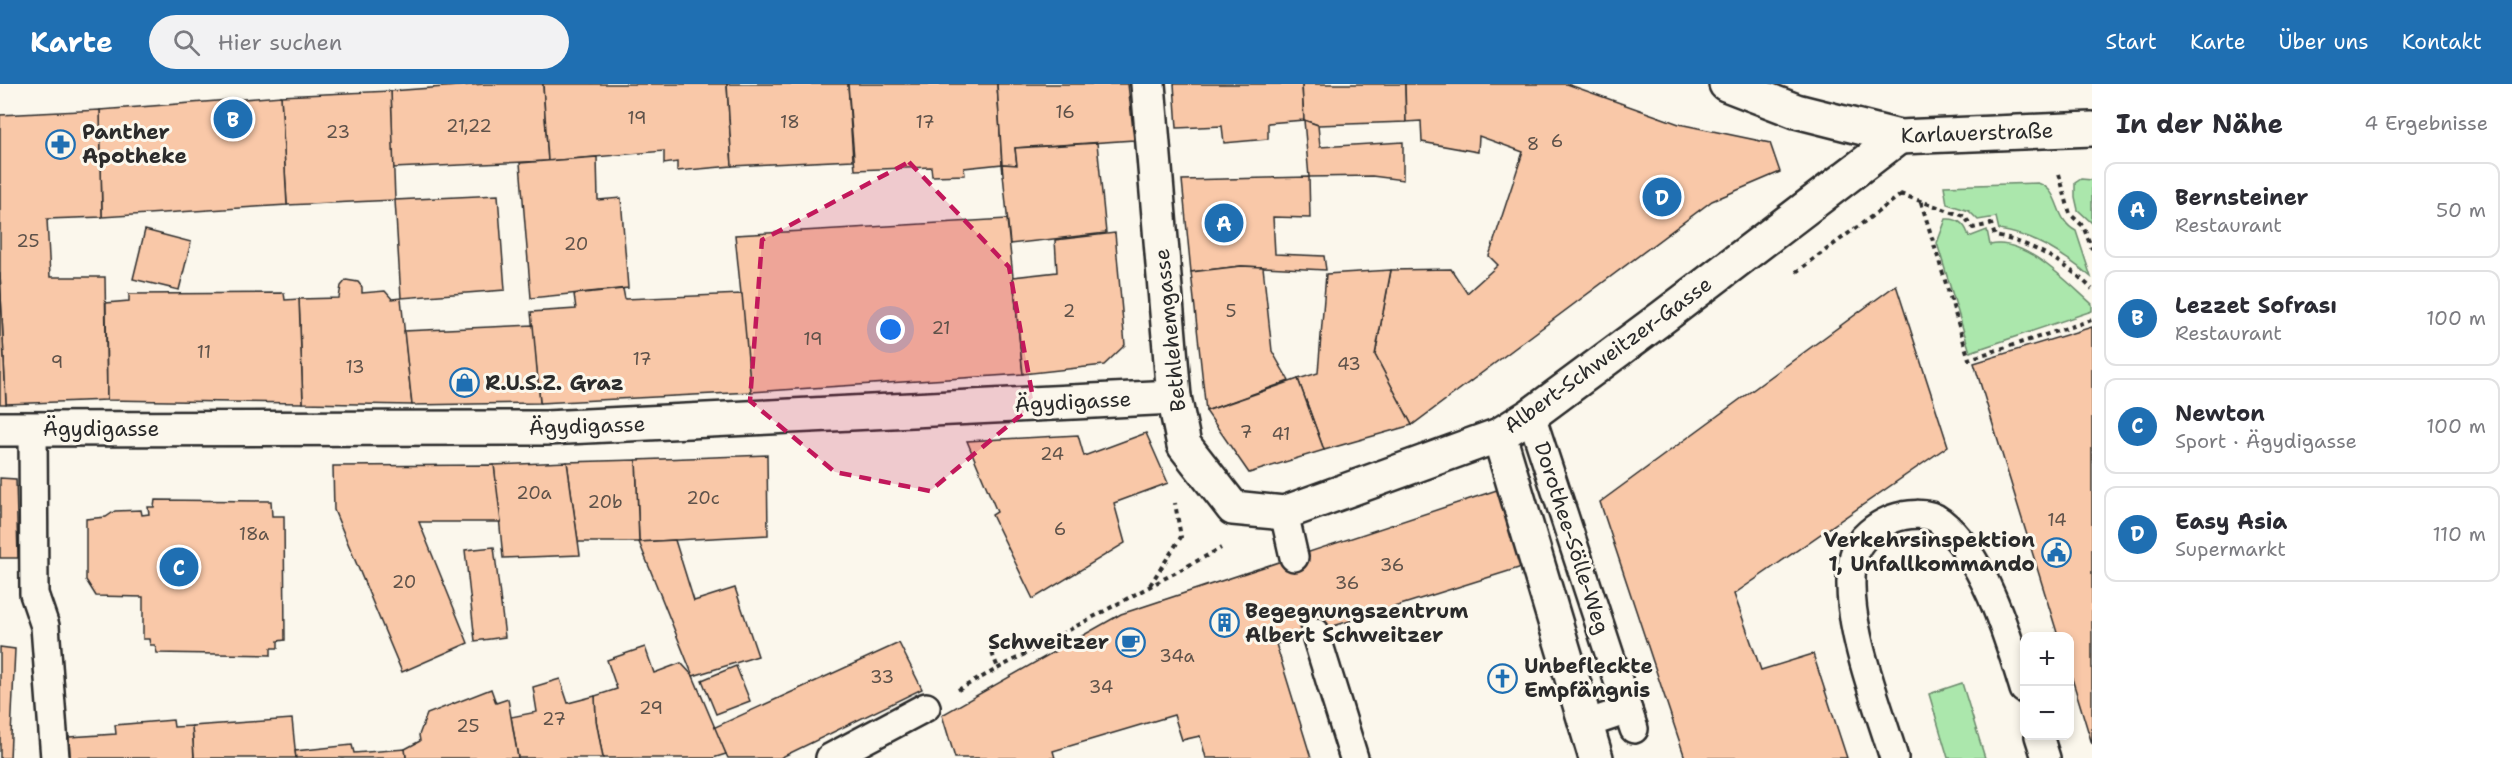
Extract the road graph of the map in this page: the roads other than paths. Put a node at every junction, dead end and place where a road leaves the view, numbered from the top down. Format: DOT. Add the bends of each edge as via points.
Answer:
graph roads {
  1 [pos="1148,84"];
  2 [pos="1726,84"];
  3 [pos="2092,129"];
  4 [pos="1899,137"];
  5 [pos="1174,397"];
  6 [pos="1531,415"];
  7 [pos="0,429"];
  8 [pos="33,430"];
  9 [pos="1499,435"];
  10 [pos="1284,513"];
  11 [pos="1294,557"];
  12 [pos="1315,632"];
  13 [pos="2024,686"];
  14 [pos="926,707"];
  15 [pos="1586,724"];
  16 [pos="2041,740"];
  17 [pos="55,758"];
  18 [pos="830,758"];
  19 [pos="1354,758"];
  20 [pos="1596,758"];
  21 [pos="1894,758"];
  22 [pos="2046,758"];
  1 -- 5 [label="street, Bethlehemgasse"];
  2 -- 4 [label="street, Karlauerstraße" via="1796,111"];
  3 -- 4 [label="street, Karlauerstraße"];
  4 -- 6 [label="street, Albert-Schweitzer-Gasse"];
  5 -- 8 [label="street, Ägydigasse" via="546,428"];
  5 -- 10 [label="street, Bethlehemgasse" via="1184,445 1233,508"];
  6 -- 9 [label="street, Albert-Schweitzer-Gasse"];
  6 -- 15 [label="lane, Dorothee-Sölle-Weg" via="1631,719"];
  7 -- 8 [label="street, Ägydigasse"];
  8 -- 17 [label="lane" via="34,594 45,626"];
  9 -- 10 [label="street, Albert-Schweitzer-Gasse"];
  9 -- 15 [label="street, Dorothee-Sölle-Weg"];
  10 -- 11 [label="lane"];
  12 -- 19 [label="lane"];
  13 -- 21 [label="lane" via="2002,617 1966,549 1938,519 1907,513 1874,527 1854,553 1850,601 1860,648"];
  14 -- 18 [label="lane"];
  15 -- 20 [label="street, Dorothee-Sölle-Weg"];
  16 -- 22 [label="lane"];
}
